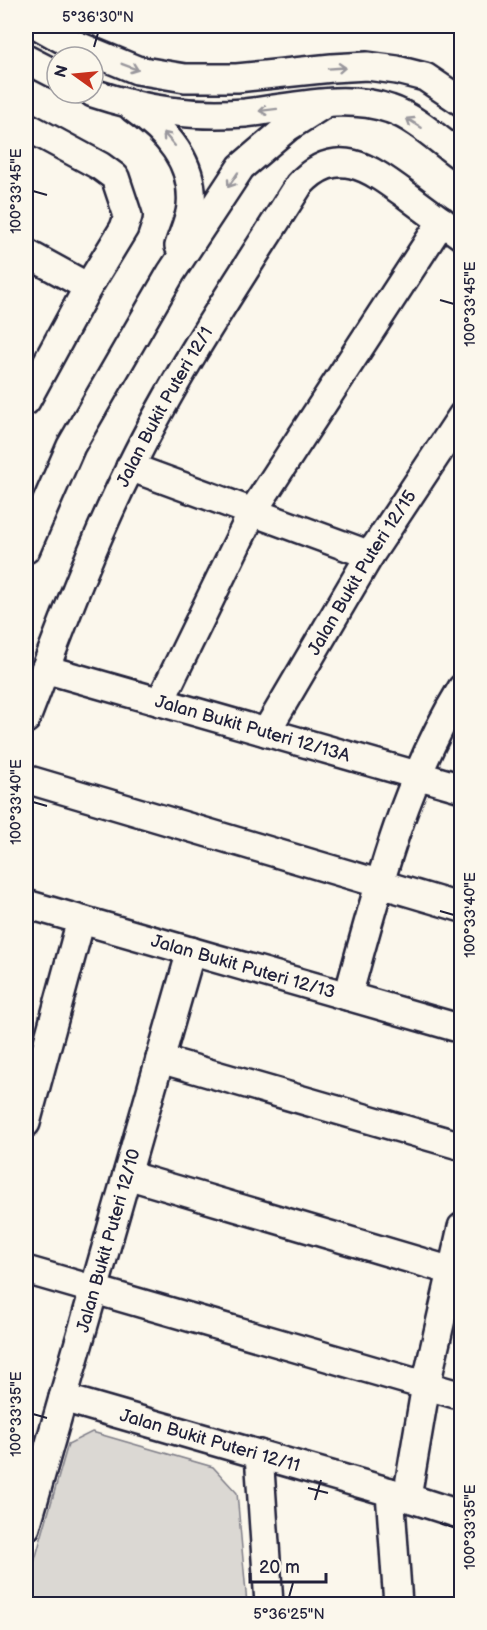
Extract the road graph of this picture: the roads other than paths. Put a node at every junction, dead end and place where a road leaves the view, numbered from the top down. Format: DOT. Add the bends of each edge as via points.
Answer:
graph roads {
  1 [pos="39,26"];
  2 [pos="26,58"];
  3 [pos="45,68"];
  4 [pos="105,97"];
  5 [pos="462,102"];
  6 [pos="326,103"];
  7 [pos="129,105"];
  8 [pos="26,126"];
  9 [pos="462,157"];
  10 [pos="452,229"];
  11 [pos="26,253"];
  12 [pos="171,273"];
  13 [pos="88,287"];
  14 [pos="27,397"];
  15 [pos="462,416"];
  16 [pos="130,467"];
  17 [pos="252,511"];
  18 [pos="26,549"];
  19 [pos="370,555"];
  20 [pos="45,669"];
  21 [pos="462,688"];
  22 [pos="160,702"];
  23 [pos="26,719"];
  24 [pos="266,732"];
  25 [pos="416,775"];
  26 [pos="26,779"];
  27 [pos="462,788"];
  28 [pos="379,884"];
  29 [pos="26,904"];
  30 [pos="462,908"];
  31 [pos="81,920"];
  32 [pos="191,951"];
  33 [pos="348,996"];
  34 [pos="462,1029"];
  35 [pos="160,1059"];
  36 [pos="26,1123"];
  37 [pos="462,1146"];
  38 [pos="127,1175"];
  39 [pos="462,1227"];
  40 [pos="26,1270"];
  41 [pos="457,1272"];
  42 [pos="94,1289"];
  43 [pos="426,1385"];
  44 [pos="462,1396"];
  45 [pos="63,1398"];
  46 [pos="259,1454"];
  47 [pos="399,1495"];
  48 [pos="462,1515"];
  49 [pos="26,1527"];
  50 [pos="269,1605"];
  51 [pos="398,1605"];
  1 -- 5 [label="street, one-way" via="137,70 185,78 237,78 367,66 425,77"];
  2 -- 3 [label="street"];
  4 -- 7 [label="street"];
  6 -- 7 [label="street, one-way" via="243,113 192,114"];
  9 -- 6 [label="street, one-way" via="391,109 356,102"];
  6 -- 12 [label="street, one-way" via="288,127 241,167"];
  12 -- 7 [label="street, one-way" via="191,207 188,170 180,152 166,136"];
  8 -- 13 [label="street" via="115,177 128,216"];
  10 -- 16 [label="street, Jalan Bukit Puteri 12/1" via="373,171 354,164 325,165 311,172 299,184 173,386"];
  10 -- 17 [label="street"];
  11 -- 13 [label="street"];
  12 -- 18 [label="street" via="71,446"];
  13 -- 14 [label="street"];
  15 -- 19 [label="street, Jalan Bukit Puteri 12/15"];
  16 -- 17 [label="street"];
  16 -- 20 [label="street, Jalan Bukit Puteri 12/1"];
  17 -- 19 [label="street"];
  17 -- 22 [label="street"];
  19 -- 24 [label="street, Jalan Bukit Puteri 12/15"];
  20 -- 22 [label="street, Jalan Bukit Puteri 12/13A"];
  20 -- 23 [label="street, Jalan Bukit Puteri 12/1"];
  21 -- 25 [label="street"];
  22 -- 24 [label="street, Jalan Bukit Puteri 12/13A"];
  24 -- 25 [label="street, Jalan Bukit Puteri 12/13A"];
  25 -- 27 [label="street, Jalan Bukit Puteri 12/13A"];
  25 -- 28 [label="street"];
  26 -- 28 [label="street"];
  28 -- 30 [label="street"];
  28 -- 33 [label="street"];
  29 -- 31 [label="street, Jalan Bukit Puteri 12/13"];
  31 -- 32 [label="street, Jalan Bukit Puteri 12/13"];
  31 -- 36 [label="street"];
  32 -- 33 [label="street, Jalan Bukit Puteri 12/13"];
  32 -- 35 [label="street, Jalan Bukit Puteri 12/10"];
  33 -- 34 [label="street, Jalan Bukit Puteri 12/13"];
  35 -- 37 [label="street"];
  35 -- 38 [label="street, Jalan Bukit Puteri 12/10"];
  38 -- 41 [label="street"];
  38 -- 42 [label="street, Jalan Bukit Puteri 12/10"];
  39 -- 41 [label="street"];
  40 -- 42 [label="street"];
  41 -- 43 [label="street"];
  42 -- 43 [label="street"];
  42 -- 45 [label="street, Jalan Bukit Puteri 12/10"];
  43 -- 44 [label="street"];
  43 -- 47 [label="street"];
  45 -- 46 [label="street, Jalan Bukit Puteri 12/11"];
  45 -- 49 [label="street, Jalan Bukit Puteri 12/10"];
  46 -- 47 [label="street, Jalan Bukit Puteri 12/11"];
  46 -- 50 [label="street"];
  47 -- 48 [label="street, Jalan Bukit Puteri 12/11"];
  47 -- 51 [label="street"];
}
